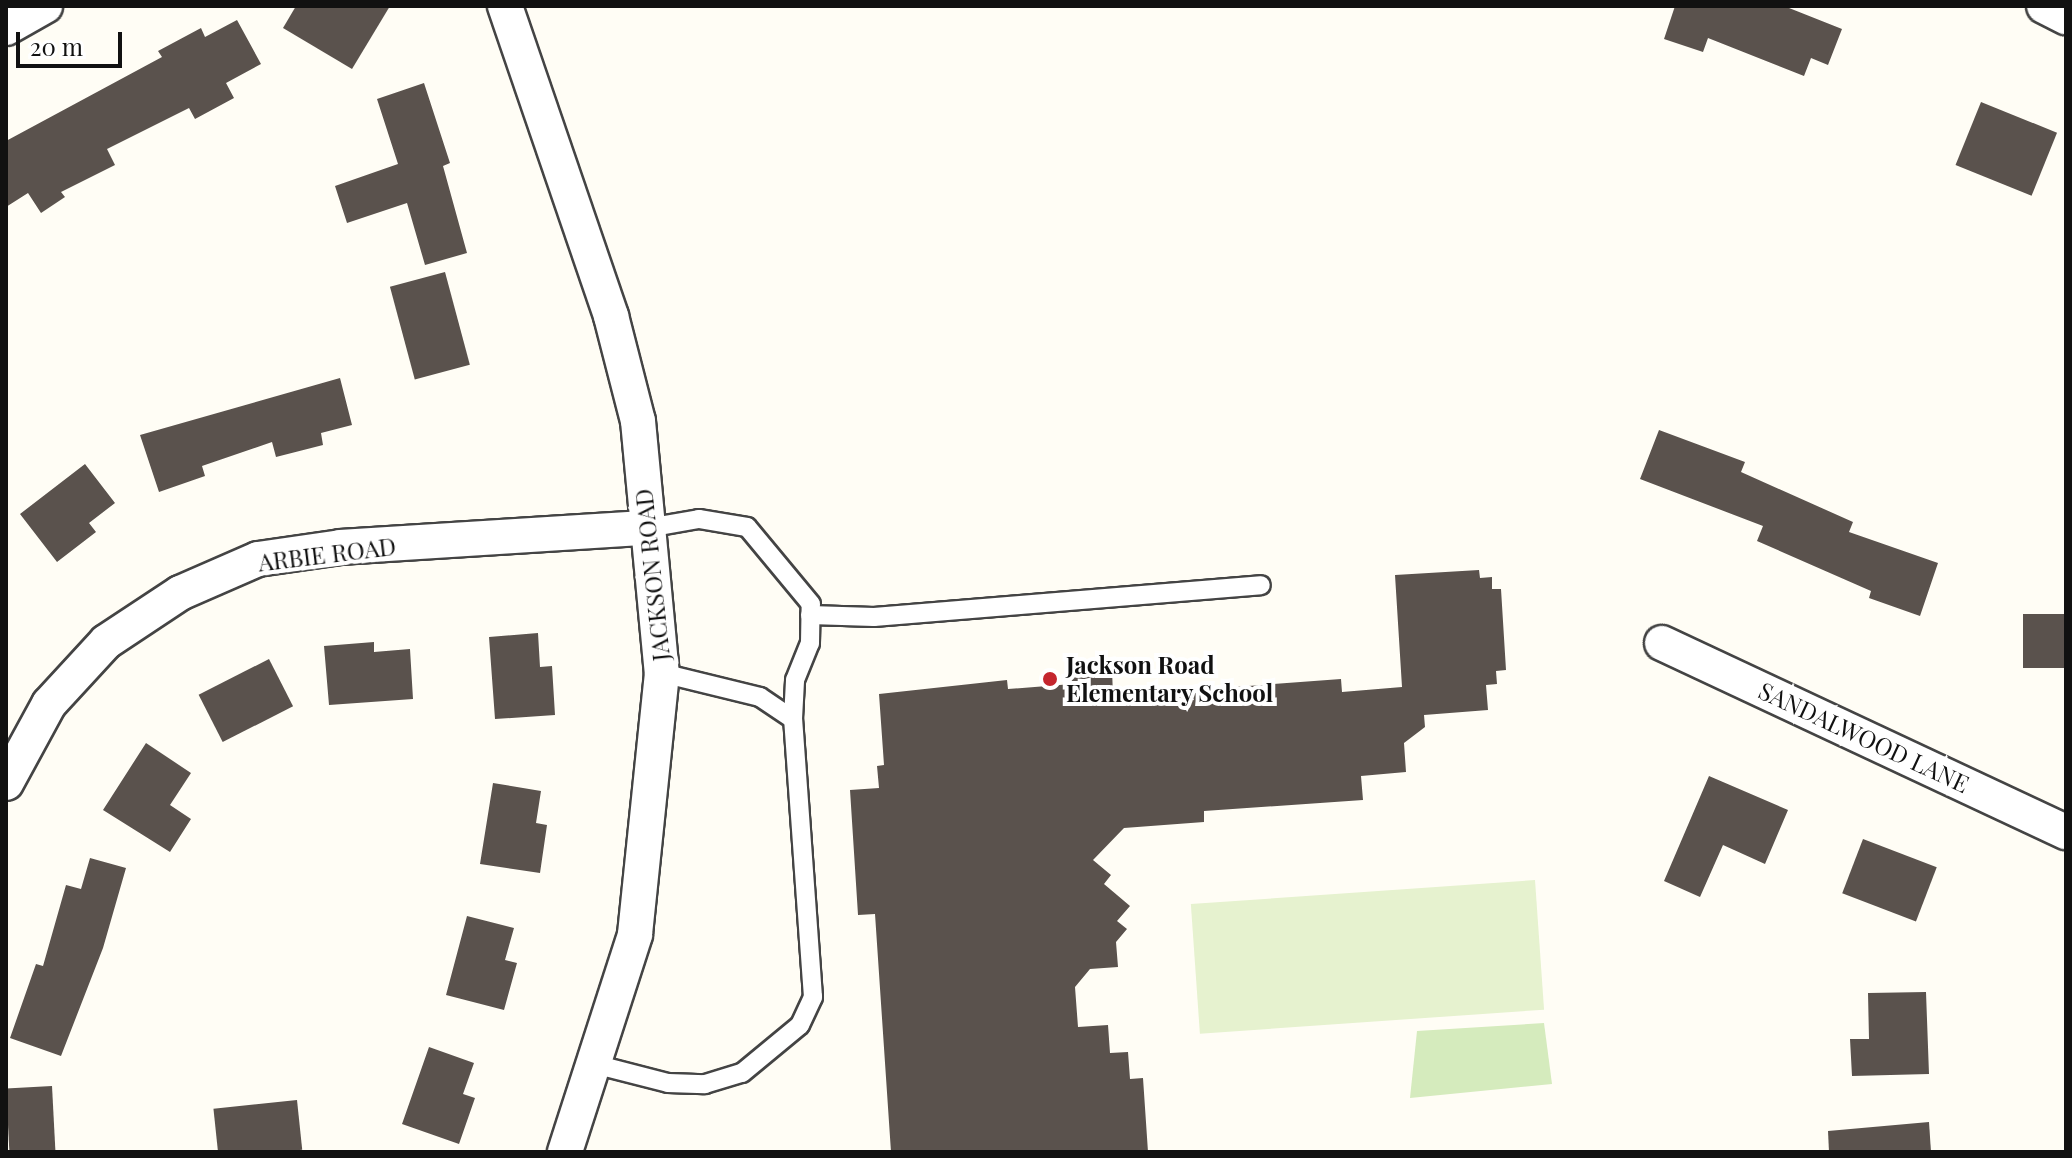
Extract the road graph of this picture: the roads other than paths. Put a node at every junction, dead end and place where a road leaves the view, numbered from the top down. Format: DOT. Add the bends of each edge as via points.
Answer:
graph roads {
  1 [pos="45,6"];
  2 [pos="505,6"];
  3 [pos="2044,6"];
  4 [pos="2066,17"];
  5 [pos="6,28"];
  6 [pos="647,528"];
  7 [pos="1261,585"];
  8 [pos="810,615"];
  9 [pos="1662,643"];
  10 [pos="662,673"];
  11 [pos="793,719"];
  12 [pos="6,783"];
  13 [pos="2066,832"];
  14 [pos="594,1064"];
  15 [pos="565,1152"];
  1 -- 5 [label="street"];
  2 -- 6 [label="street, JACKSON ROAD" via="611,316 638,421"];
  3 -- 4 [label="street"];
  6 -- 8 [label="lane" via="699,519 747,527 791,575 811,604"];
  6 -- 10 [label="street, JACKSON ROAD"];
  6 -- 12 [label="street, ARBIE ROAD" via="341,547 258,559 180,593 106,642 49,704"];
  7 -- 8 [label="lane" via="874,617"];
  8 -- 11 [label="lane"];
  9 -- 13 [label="street, SANDALWOOD LANE"];
  10 -- 11 [label="lane" via="760,697"];
  10 -- 14 [label="street, JACKSON ROAD" via="635,935"];
  11 -- 14 [label="lane" via="813,997 800,1025 742,1073 705,1084 668,1083"];
  14 -- 15 [label="street, JACKSON ROAD"];
}
